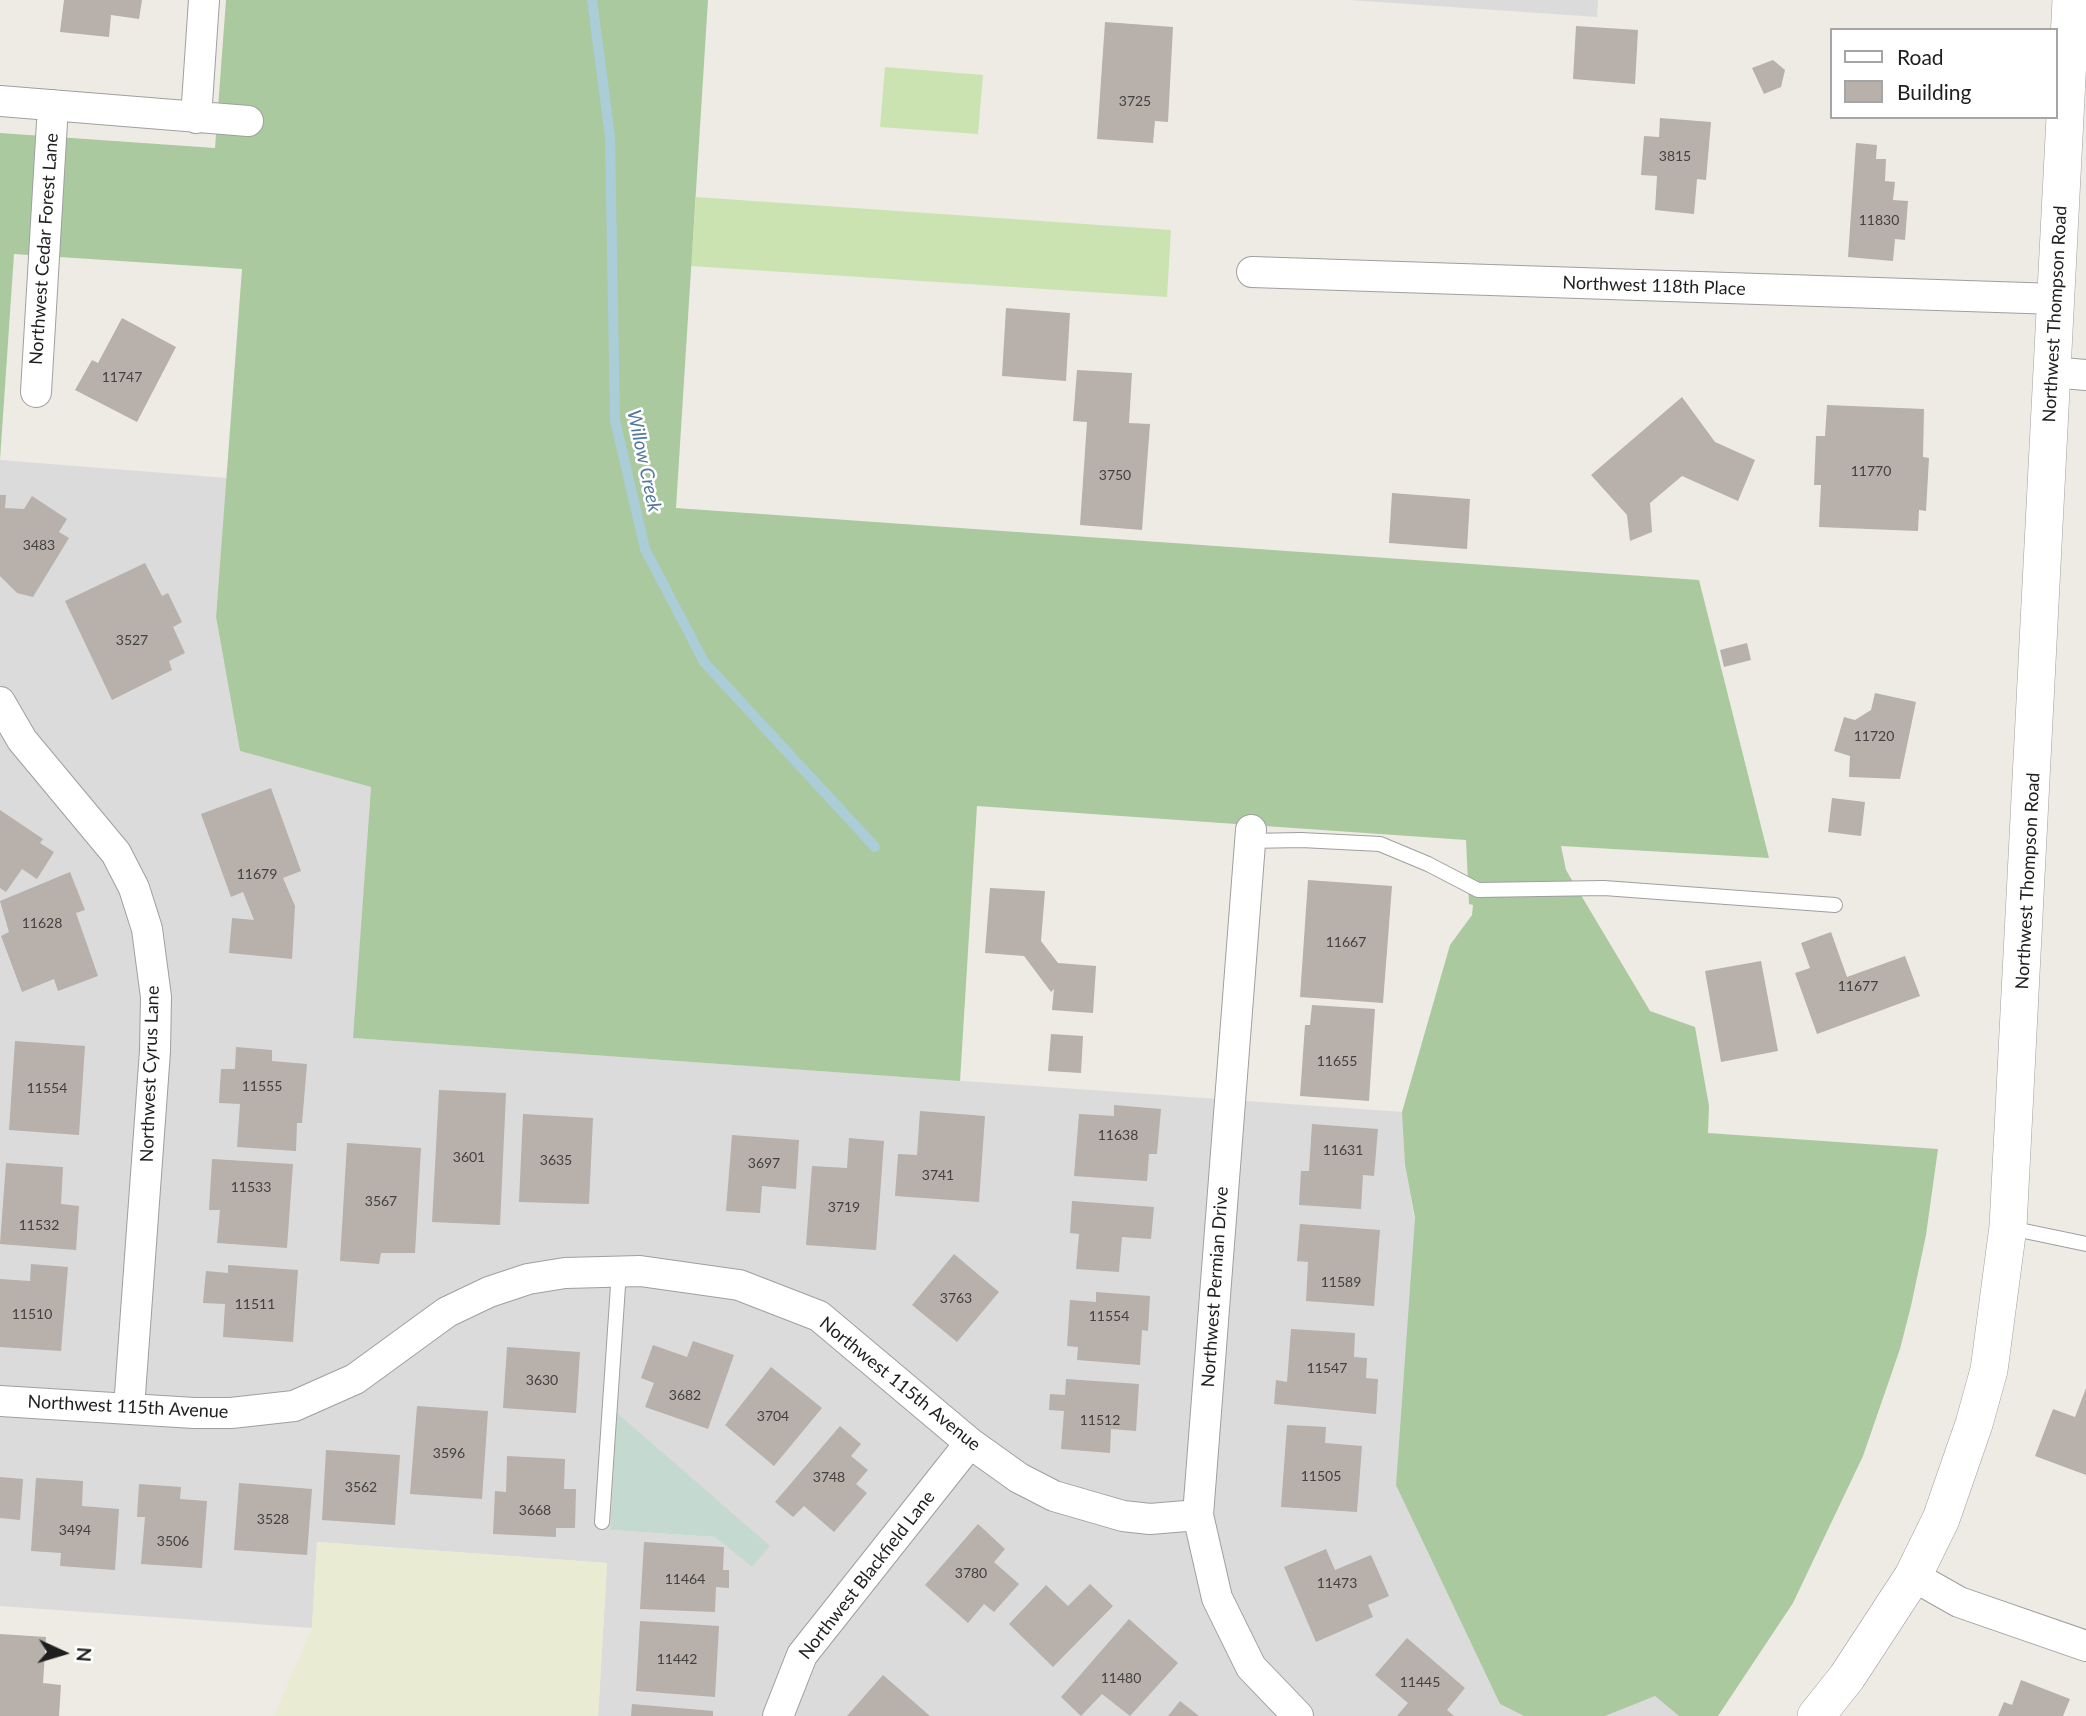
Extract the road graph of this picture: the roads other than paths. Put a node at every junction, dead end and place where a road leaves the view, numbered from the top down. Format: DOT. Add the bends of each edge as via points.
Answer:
graph roads {
  1 [pos="204,0"];
  2 [pos="2071,0"];
  3 [pos="0,101"];
  4 [pos="53,105"];
  5 [pos="196,118"];
  6 [pos="248,121"];
  7 [pos="1252,272"];
  8 [pos="2056,299"];
  9 [pos="2069,374"];
  10 [pos="36,392"];
  11 [pos="0,702"];
  12 [pos="1250,835"];
  13 [pos="1835,905"];
  14 [pos="2008,1227"];
  15 [pos="2086,1244"];
  16 [pos="619,1271"];
  17 [pos="0,1401"];
  18 [pos="129,1408"];
  19 [pos="970,1443"];
  20 [pos="1198,1515"];
  21 [pos="602,1522"];
  22 [pos="1913,1576"];
  23 [pos="2086,1646"];
  24 [pos="778,1716"];
  25 [pos="1298,1716"];
  26 [pos="1816,1716"];
  1 -- 5 [label="street"];
  2 -- 8 [label="street, Northwest Thompson Road"];
  3 -- 4 [label="street"];
  4 -- 5 [label="street"];
  4 -- 10 [label="street, Northwest Cedar Forest Lane"];
  5 -- 6 [label="street"];
  7 -- 8 [label="street, Northwest 118th Place"];
  8 -- 9 [label="street, Northwest Thompson Road"];
  9 -- 14 [label="street, Northwest Thompson Road"];
  11 -- 18 [label="street, Northwest Cyrus Lane" via="30,751 116,853 134,888 149,941 156,997 155,1051"];
  12 -- 13 [label="lane" via="1380,844 1478,890 1604,888"];
  12 -- 20 [label="street, Northwest Permian Drive"];
  14 -- 15 [label="lane"];
  14 -- 22 [label="street, Northwest Thompson Road" via="1989,1370 1941,1519"];
  16 -- 18 [label="street, Northwest 115th Avenue" via="540,1277 489,1293 447,1312 355,1379 294,1406 232,1413"];
  16 -- 19 [label="street, Northwest 115th Avenue" via="739,1285 819,1316"];
  16 -- 21 [label="lane"];
  17 -- 18 [label="street, Northwest 115th Avenue"];
  19 -- 20 [label="street, Northwest 115th Avenue" via="1019,1478 1084,1507 1150,1519"];
  19 -- 24 [label="street, Northwest Blackfield Lane" via="802,1654"];
  20 -- 25 [label="street, Northwest Permian Drive" via="1217,1598 1245,1656"];
  22 -- 23 [label="street" via="1959,1602"];
  22 -- 26 [label="street, Northwest Thompson Road"];
}
